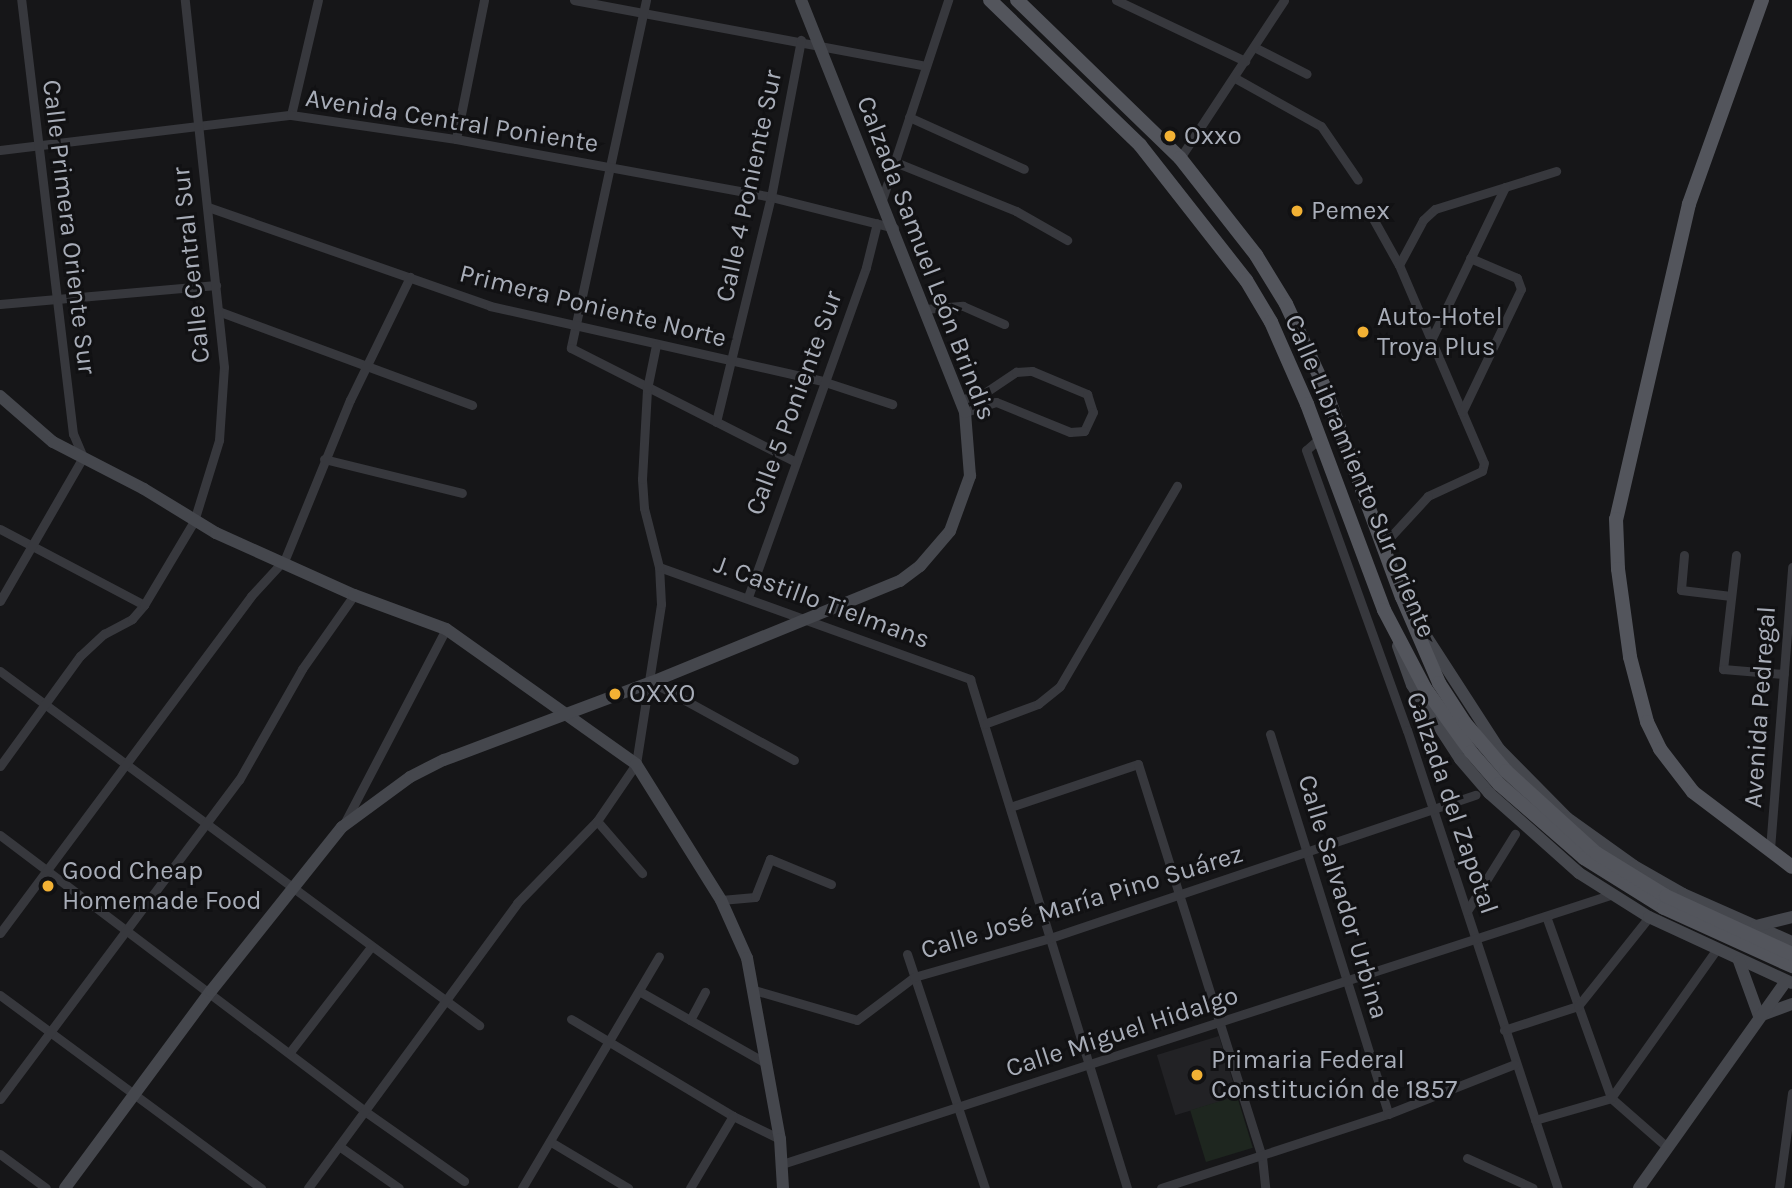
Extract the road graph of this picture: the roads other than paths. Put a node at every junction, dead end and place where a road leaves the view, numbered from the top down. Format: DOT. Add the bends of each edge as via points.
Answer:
graph roads {
  1 [pos="21,0"];
  2 [pos="185,0"];
  3 [pos="318,0"];
  4 [pos="484,0"];
  5 [pos="574,0"];
  6 [pos="646,0"];
  7 [pos="801,0"];
  8 [pos="948,0"];
  9 [pos="990,0"];
  10 [pos="1017,0"];
  11 [pos="1116,0"];
  12 [pos="1284,0"];
  13 [pos="1762,0"];
  14 [pos="643,12"];
  15 [pos="801,40"];
  16 [pos="819,43"];
  17 [pos="1254,47"];
  18 [pos="1244,61"];
  19 [pos="926,66"];
  20 [pos="1307,74"];
  21 [pos="1235,78"];
  22 [pos="291,115"];
  23 [pos="909,117"];
  24 [pos="197,123"];
  25 [pos="456,139"];
  26 [pos="36,145"];
  27 [pos="0,150"];
  28 [pos="1180,158"];
  29 [pos="895,162"];
  30 [pos="609,168"];
  31 [pos="1024,169"];
  32 [pos="1556,171"];
  33 [pos="1358,180"];
  34 [pos="1504,187"];
  35 [pos="771,197"];
  36 [pos="882,200"];
  37 [pos="208,207"];
  38 [pos="1371,215"];
  39 [pos="877,223"];
  40 [pos="894,228"];
  41 [pos="1067,240"];
  42 [pos="1470,258"];
  43 [pos="1399,265"];
  44 [pos="410,276"];
  45 [pos="216,285"];
  46 [pos="57,295"];
  47 [pos="0,304"];
  48 [pos="925,309"];
  49 [pos="218,311"];
  50 [pos="576,324"];
  51 [pos="1004,324"];
  52 [pos="1431,340"];
  53 [pos="656,345"];
  54 [pos="731,362"];
  55 [pos="367,366"];
  56 [pos="822,381"];
  57 [pos="647,388"];
  58 [pos="0,396"];
  59 [pos="959,400"];
  60 [pos="892,404"];
  61 [pos="472,405"];
  62 [pos="965,412"];
  63 [pos="1462,412"];
  64 [pos="716,422"];
  65 [pos="1320,438"];
  66 [pos="83,457"];
  67 [pos="324,459"];
  68 [pos="794,461"];
  69 [pos="1332,470"];
  70 [pos="1315,477"];
  71 [pos="1177,486"];
  72 [pos="462,493"];
  73 [pos="194,521"];
  74 [pos="0,529"];
  75 [pos="1383,545"];
  76 [pos="34,550"];
  77 [pos="1684,555"];
  78 [pos="1735,555"];
  79 [pos="279,562"];
  80 [pos="659,567"];
  81 [pos="1792,567"];
  82 [pos="354,596"];
  83 [pos="1731,596"];
  84 [pos="1,597"];
  85 [pos="748,597"];
  86 [pos="1402,597"];
  87 [pos="144,605"];
  88 [pos="1384,610"];
  89 [pos="808,619"];
  90 [pos="446,629"];
  91 [pos="0,671"];
  92 [pos="1784,674"];
  93 [pos="652,682"];
  94 [pos="46,705"];
  95 [pos="566,711"];
  96 [pos="984,724"];
  97 [pos="1270,734"];
  98 [pos="794,760"];
  99 [pos="636,764"];
  100 [pos="0,766"];
  101 [pos="125,768"];
  102 [pos="1476,795"];
  103 [pos="1010,807"];
  104 [pos="1433,811"];
  105 [pos="597,821"];
  106 [pos="204,826"];
  107 [pos="342,827"];
  108 [pos="1515,834"];
  109 [pos="0,835"];
  110 [pos="1770,849"];
  111 [pos="1308,853"];
  112 [pos="1792,867"];
  113 [pos="47,869"];
  114 [pos="642,873"];
  115 [pos="831,884"];
  116 [pos="290,889"];
  117 [pos="1180,895"];
  118 [pos="1610,895"];
  119 [pos="721,900"];
  120 [pos="1467,911"];
  121 [pos="1546,916"];
  122 [pos="1649,917"];
  123 [pos="1792,917"];
  124 [pos="1754,926"];
  125 [pos="126,929"];
  126 [pos="0,933"];
  127 [pos="1050,938"];
  128 [pos="1475,939"];
  129 [pos="1792,942"];
  130 [pos="371,947"];
  131 [pos="1716,950"];
  132 [pos="907,954"];
  133 [pos="1792,954"];
  134 [pos="659,956"];
  135 [pos="1739,961"];
  136 [pos="1790,976"];
  137 [pos="914,977"];
  138 [pos="1346,981"];
  139 [pos="754,990"];
  140 [pos="211,991"];
  141 [pos="639,991"];
  142 [pos="705,992"];
  143 [pos="0,995"];
  144 [pos="447,1001"];
  145 [pos="1792,1004"];
  146 [pos="1578,1006"];
  147 [pos="1759,1016"];
  148 [pos="570,1018"];
  149 [pos="690,1020"];
  150 [pos="1220,1022"];
  151 [pos="479,1025"];
  152 [pos="1504,1030"];
  153 [pos="48,1032"];
  154 [pos="610,1040"];
  155 [pos="290,1052"];
  156 [pos="766,1063"];
  157 [pos="1515,1064"];
  158 [pos="1089,1065"];
  159 [pos="1792,1093"];
  160 [pos="135,1095"];
  161 [pos="1611,1098"];
  162 [pos="0,1099"];
  163 [pos="960,1106"];
  164 [pos="1791,1108"];
  165 [pos="366,1112"];
  166 [pos="1388,1114"];
  167 [pos="733,1116"];
  168 [pos="1535,1120"];
  169 [pos="780,1139"];
  170 [pos="551,1142"];
  171 [pos="339,1146"];
  172 [pos="1667,1146"];
  173 [pos="0,1154"];
  174 [pos="1262,1157"];
  175 [pos="1467,1158"];
  176 [pos="782,1164"];
  177 [pos="464,1181"];
  178 [pos="46,1188"];
  179 [pos="65,1188"];
  180 [pos="261,1188"];
  181 [pos="308,1188"];
  182 [pos="399,1188"];
  183 [pos="522,1188"];
  184 [pos="628,1188"];
  185 [pos="690,1188"];
  186 [pos="783,1188"];
  187 [pos="985,1188"];
  188 [pos="1127,1188"];
  189 [pos="1161,1188"];
  190 [pos="1265,1188"];
  191 [pos="1532,1188"];
  192 [pos="1558,1188"];
  193 [pos="1639,1188"];
  194 [pos="1780,1188"];
  1 -- 26 [label="street, Calle Primera Oriente Sur"];
  2 -- 24 [label="street, Calle Central Sur"];
  3 -- 22 [label="street"];
  4 -- 25 [label="street"];
  5 -- 14 [label="street"];
  6 -- 14 [label="street"];
  7 -- 16 [label="street, Calzada Samuel León Brindis"];
  8 -- 19 [label="street"];
  9 -- 65 [label="main road, Calle Libramiento Sur Oriente" via="1140,145 1213,234 1271,322"];
  10 -- 28 [label="main road, Calle Libramiento Sur Oriente"];
  11 -- 18 [label="street"];
  12 -- 17 [label="street"];
  13 -- 110 [label="main road" via="1689,204 1616,519 1630,657 1652,731 1675,774"];
  14 -- 15 [label="street"];
  14 -- 30 [label="street"];
  15 -- 16 [label="street"];
  15 -- 35 [label="street, Calle 4 Poniente Sur"];
  16 -- 19 [label="street"];
  16 -- 36 [label="street, Calzada Samuel León Brindis"];
  17 -- 18 [label="street"];
  17 -- 20 [label="street"];
  18 -- 21 [label="street"];
  19 -- 23 [label="street"];
  21 -- 28 [label="street"];
  21 -- 33 [label="street" via="1321,126"];
  22 -- 24 [label="street, Avenida Central Poniente"];
  22 -- 25 [label="street, Avenida Central Poniente"];
  23 -- 29 [label="street"];
  23 -- 31 [label="street"];
  24 -- 26 [label="street, Avenida Central Poniente"];
  24 -- 37 [label="street, Calle Central Sur"];
  25 -- 30 [label="street, Avenida Central Poniente"];
  26 -- 27 [label="street, Avenida Central Poniente"];
  26 -- 46 [label="street, Calle Primera Oriente Sur"];
  28 -- 75 [label="main road, Calle Libramiento Sur Oriente" via="1256,255 1286,304 1323,384"];
  29 -- 36 [label="street"];
  29 -- 41 [label="street" via="1016,211"];
  30 -- 35 [label="street, Avenida Central Poniente"];
  30 -- 50 [label="street"];
  32 -- 34 [label="street"];
  34 -- 42 [label="street"];
  34 -- 43 [label="street" via="1435,209 1423,220"];
  35 -- 39 [label="street, Avenida Central Poniente"];
  35 -- 54 [label="street, Calle 4 Poniente Sur"];
  36 -- 40 [label="street, Calzada Samuel León Brindis"];
  37 -- 44 [label="street, Primera Poniente Norte"];
  37 -- 45 [label="street, Calle Central Sur"];
  38 -- 43 [label="street"];
  39 -- 40 [label="street, Avenida Central Poniente"];
  39 -- 56 [label="street, Calle 5 Poniente Sur" via="866,267"];
  40 -- 48 [label="street, Calzada Samuel León Brindis"];
  42 -- 52 [label="street"];
  42 -- 63 [label="street" via="1521,283"];
  43 -- 52 [label="street"];
  44 -- 50 [label="street, Primera Poniente Norte" via="490,306"];
  44 -- 55 [label="street"];
  45 -- 46 [label="street"];
  45 -- 49 [label="street, Calle Central Sur"];
  46 -- 47 [label="street"];
  46 -- 66 [label="street, Calle Primera Oriente Sur" via="73,434"];
  48 -- 51 [label="street" via="963,306"];
  48 -- 59 [label="street, Calzada Samuel León Brindis"];
  49 -- 55 [label="street"];
  49 -- 73 [label="street, Calle Central Sur" via="223,407 219,440"];
  50 -- 53 [label="street, Primera Poniente Norte"];
  50 -- 57 [label="street" via="571,348 575,352"];
  52 -- 63 [label="street"];
  53 -- 54 [label="street, Primera Poniente Norte"];
  53 -- 57 [label="street"];
  54 -- 56 [label="street, Primera Poniente Norte"];
  54 -- 64 [label="street, Calle 4 Poniente Sur"];
  55 -- 61 [label="street"];
  55 -- 67 [label="street"];
  56 -- 60 [label="street, Primera Poniente Norte"];
  56 -- 68 [label="street, Calle 5 Poniente Sur"];
  57 -- 64 [label="street"];
  57 -- 80 [label="street" via="642,479"];
  58 -- 66 [label="street" via="53,442"];
  59 -- 62 [label="street, Calzada Samuel León Brindis"];
  59 -- 62 [label="street" via="984,394 1016,372 1032,371 1087,394 1093,412 1084,430 1070,432 996,402"];
  62 -- 89 [label="street, Calzada Samuel León Brindis" via="970,476 950,531 920,566 900,580"];
  63 -- 75 [label="street" via="1484,467 1428,496"];
  64 -- 68 [label="street"];
  65 -- 69 [label="main road, Calle Libramiento Sur Oriente"];
  65 -- 70 [label="street, Calzada del Zapotal" via="1306,450"];
  66 -- 73 [label="street"];
  66 -- 76 [label="street"];
  67 -- 72 [label="street"];
  67 -- 79 [label="street" via="285,559"];
  68 -- 85 [label="street, Calle 5 Poniente Sur"];
  69 -- 70 [label="street"];
  69 -- 88 [label="main road, Calle Libramiento Sur Oriente"];
  70 -- 104 [label="street, Calzada del Zapotal"];
  71 -- 96 [label="street" via="1060,686 1038,704"];
  73 -- 79 [label="street"];
  73 -- 87 [label="street, Calle Central Sur"];
  74 -- 76 [label="street"];
  75 -- 86 [label="main road, Calle Libramiento Sur Oriente"];
  76 -- 84 [label="street"];
  76 -- 87 [label="street"];
  77 -- 83 [label="street" via="1681,590"];
  78 -- 83 [label="street"];
  79 -- 82 [label="street"];
  79 -- 101 [label="street"];
  80 -- 85 [label="street, J. Castillo Tielmans"];
  80 -- 93 [label="street" via="661,617"];
  81 -- 92 [label="street, Avenida Pedregal"];
  82 -- 90 [label="street"];
  82 -- 106 [label="street" via="302,669 239,780"];
  83 -- 92 [label="street" via="1723,669"];
  85 -- 89 [label="street, J. Castillo Tielmans"];
  86 -- 124 [label="street" via="1499,749 1567,818 1634,866"];
  86 -- 133 [label="main road, Calle Libramiento Sur Oriente" via="1439,683 1465,723 1559,824 1666,897"];
  87 -- 94 [label="street, Calle Central Sur" via="80,656"];
  88 -- 118 [label="street" via="1412,685 1460,760 1538,838"];
  88 -- 136 [label="main road, Calle Libramiento Sur Oriente" via="1425,688 1471,752 1546,827 1584,858 1664,908"];
  89 -- 93 [label="street, Calzada Samuel León Brindis"];
  89 -- 96 [label="street, J. Castillo Tielmans" via="970,679"];
  90 -- 95 [label="street"];
  90 -- 107 [label="street"];
  91 -- 94 [label="street"];
  92 -- 110 [label="street, Avenida Pedregal"];
  93 -- 95 [label="street, Calzada Samuel León Brindis"];
  93 -- 98 [label="street"];
  93 -- 99 [label="street"];
  94 -- 100 [label="street, Calle Central Sur"];
  94 -- 101 [label="street"];
  95 -- 99 [label="street"];
  95 -- 107 [label="street, Calzada Samuel León Brindis" via="410,777"];
  96 -- 103 [label="street"];
  97 -- 111 [label="street, Calle Salvador Urbina"];
  99 -- 105 [label="street"];
  99 -- 119 [label="street"];
  101 -- 106 [label="street"];
  101 -- 113 [label="street"];
  102 -- 104 [label="street, Calle José María Pino Suárez"];
  103 -- 117 [label="street" via="1138,764"];
  103 -- 127 [label="street"];
  104 -- 111 [label="street, Calle José María Pino Suárez"];
  104 -- 120 [label="street, Calzada del Zapotal"];
  105 -- 114 [label="street"];
  105 -- 144 [label="street" via="517,903"];
  106 -- 116 [label="street"];
  106 -- 125 [label="street"];
  107 -- 116 [label="street, Calzada Samuel León Brindis"];
  108 -- 120 [label="street"];
  109 -- 113 [label="street"];
  110 -- 112 [label="main road"];
  111 -- 117 [label="street, Calle José María Pino Suárez"];
  111 -- 138 [label="street, Calle Salvador Urbina"];
  113 -- 125 [label="street"];
  113 -- 126 [label="street"];
  115 -- 119 [label="street" via="770,859 755,897"];
  116 -- 130 [label="street"];
  116 -- 140 [label="street, Calzada Samuel León Brindis"];
  117 -- 127 [label="street, Calle José María Pino Suárez"];
  117 -- 150 [label="street"];
  118 -- 121 [label="street, Calle Miguel Hidalgo"];
  118 -- 122 [label="street"];
  119 -- 139 [label="street" via="739,937"];
  120 -- 128 [label="street, Calzada del Zapotal"];
  121 -- 128 [label="street, Calle Miguel Hidalgo"];
  121 -- 146 [label="street"];
  122 -- 131 [label="street"];
  122 -- 146 [label="street"];
  123 -- 124 [label="street"];
  124 -- 129 [label="street"];
  125 -- 140 [label="street"];
  125 -- 153 [label="street"];
  127 -- 137 [label="street, Calle José María Pino Suárez"];
  127 -- 158 [label="street"];
  128 -- 138 [label="street, Calle Miguel Hidalgo"];
  128 -- 152 [label="street, Calzada del Zapotal"];
  130 -- 144 [label="street"];
  130 -- 155 [label="street"];
  131 -- 135 [label="street"];
  131 -- 161 [label="street"];
  132 -- 137 [label="street"];
  134 -- 141 [label="street"];
  135 -- 136 [label="street"];
  135 -- 147 [label="street"];
  136 -- 147 [label="street"];
  137 -- 139 [label="street, Calle José María Pino Suárez" via="857,1020"];
  137 -- 163 [label="street"];
  138 -- 150 [label="street, Calle Miguel Hidalgo"];
  138 -- 166 [label="street, Calle Salvador Urbina"];
  139 -- 156 [label="street"];
  140 -- 155 [label="street"];
  140 -- 160 [label="street, Calzada Samuel León Brindis"];
  141 -- 149 [label="street"];
  141 -- 154 [label="street"];
  142 -- 149 [label="street"];
  143 -- 153 [label="street"];
  144 -- 151 [label="street"];
  144 -- 165 [label="street"];
  145 -- 147 [label="street"];
  146 -- 152 [label="street"];
  146 -- 161 [label="street"];
  147 -- 172 [label="street"];
  148 -- 154 [label="street"];
  149 -- 156 [label="street"];
  150 -- 158 [label="street, Calle Miguel Hidalgo"];
  150 -- 174 [label="street"];
  152 -- 157 [label="street, Calzada del Zapotal"];
  153 -- 160 [label="street"];
  153 -- 162 [label="street"];
  154 -- 167 [label="street"];
  154 -- 170 [label="street"];
  155 -- 165 [label="street"];
  156 -- 169 [label="street"];
  157 -- 166 [label="street"];
  157 -- 168 [label="street, Calzada del Zapotal"];
  158 -- 163 [label="street, Calle Miguel Hidalgo"];
  158 -- 188 [label="street"];
  159 -- 164 [label="street"];
  160 -- 179 [label="street, Calzada Samuel León Brindis"];
  160 -- 180 [label="street"];
  161 -- 168 [label="street"];
  161 -- 172 [label="street"];
  163 -- 176 [label="street, Calle Miguel Hidalgo"];
  163 -- 187 [label="street"];
  164 -- 194 [label="street"];
  165 -- 171 [label="street"];
  165 -- 177 [label="street"];
  166 -- 174 [label="street"];
  167 -- 169 [label="street"];
  167 -- 185 [label="street"];
  168 -- 192 [label="street, Calzada del Zapotal"];
  169 -- 176 [label="street"];
  170 -- 183 [label="street"];
  170 -- 184 [label="street"];
  171 -- 181 [label="street"];
  171 -- 182 [label="street"];
  172 -- 193 [label="street"];
  173 -- 178 [label="street"];
  174 -- 189 [label="street"];
  174 -- 190 [label="street"];
  175 -- 191 [label="street"];
  176 -- 186 [label="street"];
}
